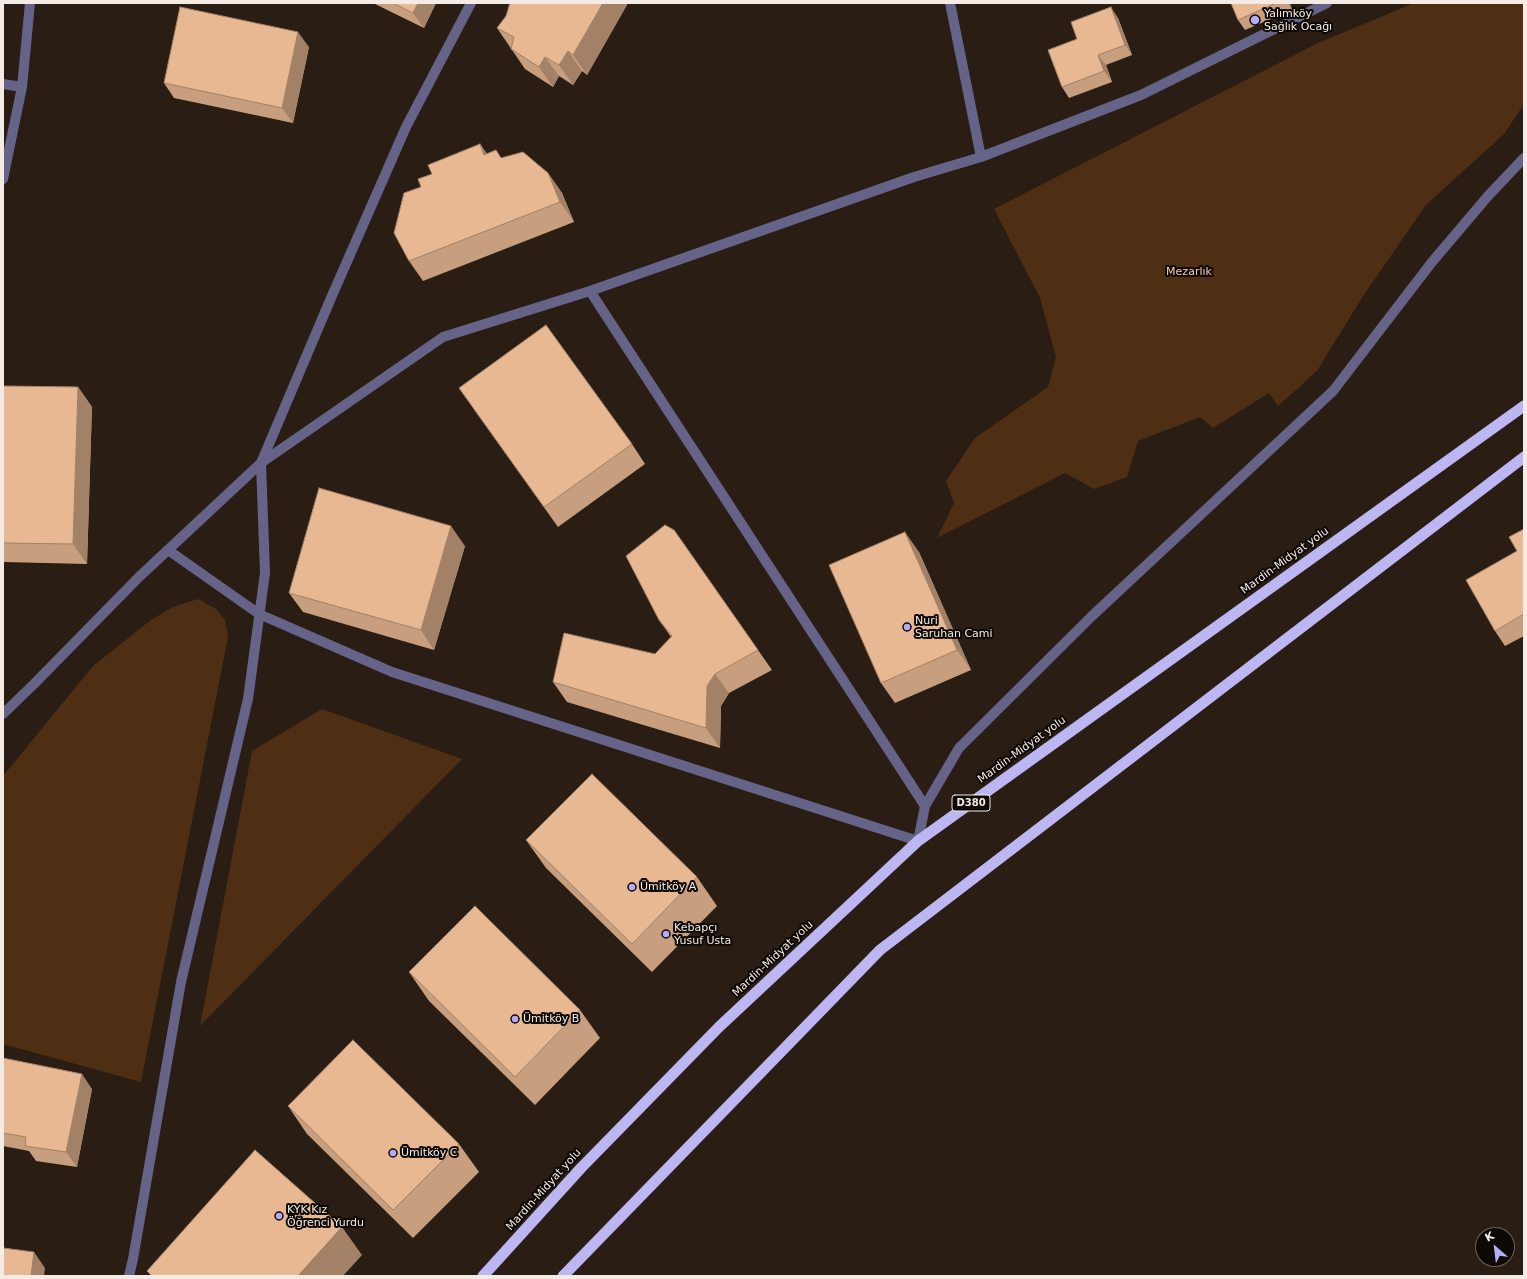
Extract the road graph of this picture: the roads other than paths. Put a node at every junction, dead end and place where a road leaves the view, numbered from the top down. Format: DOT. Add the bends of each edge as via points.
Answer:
graph roads {
  1 [pos="30,3"];
  2 [pos="471,3"];
  3 [pos="950,3"];
  4 [pos="1326,3"];
  5 [pos="3,84"];
  6 [pos="22,87"];
  7 [pos="981,157"];
  8 [pos="1524,158"];
  9 [pos="3,179"];
  10 [pos="590,291"];
  11 [pos="1524,406"];
  12 [pos="1524,457"];
  13 [pos="261,463"];
  14 [pos="168,550"];
  15 [pos="259,614"];
  16 [pos="3,714"];
  17 [pos="926,806"];
  18 [pos="918,841"];
  19 [pos="128,1276"];
  20 [pos="483,1276"];
  21 [pos="563,1276"];
  1 -- 6 [label="street"];
  2 -- 13 [label="street" via="406,127"];
  3 -- 7 [label="street"];
  4 -- 7 [label="street" via="1142,95"];
  5 -- 6 [label="street"];
  6 -- 9 [label="street"];
  7 -- 10 [label="street" via="914,177"];
  8 -- 17 [label="street" via="1432,262 1333,391 1092,616 959,748"];
  10 -- 13 [label="street" via="443,337"];
  10 -- 17 [label="street"];
  11 -- 18 [label="highway, Mardin-Midyat yolu / D380"];
  12 -- 21 [label="highway" via="880,950"];
  13 -- 14 [label="street"];
  13 -- 15 [label="street" via="265,573"];
  14 -- 15 [label="street"];
  14 -- 16 [label="street"];
  15 -- 18 [label="street" via="392,672"];
  15 -- 19 [label="street" via="248,699 181,982 133,1260"];
  17 -- 18 [label="street"];
  18 -- 20 [label="highway, Mardin-Midyat yolu / D380" via="718,1027 581,1168"];
}
